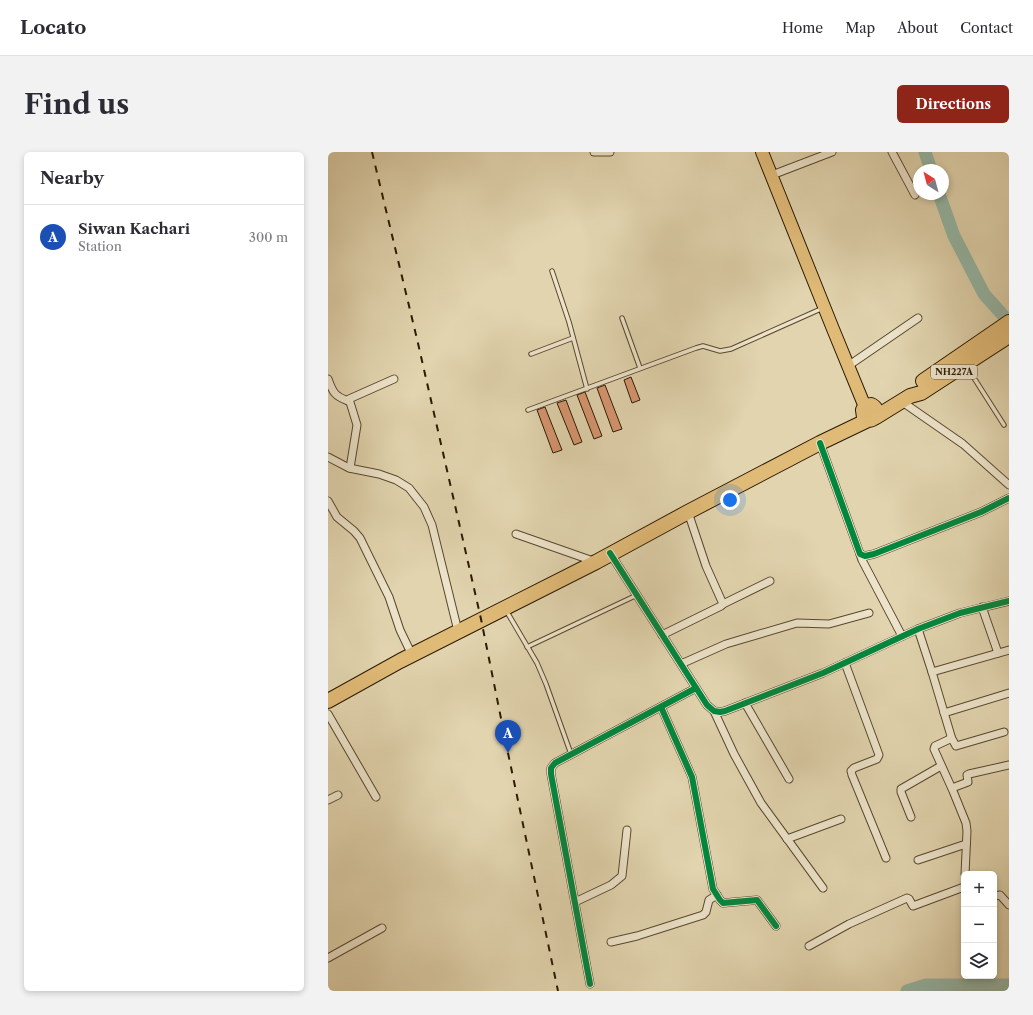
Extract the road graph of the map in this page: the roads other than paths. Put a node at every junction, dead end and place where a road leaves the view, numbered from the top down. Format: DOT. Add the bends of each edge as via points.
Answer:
graph roads {
  1 [pos="594,152"];
  2 [pos="610,152"];
  3 [pos="762,152"];
  4 [pos="832,152"];
  5 [pos="892,152"];
  6 [pos="772,175"];
  7 [pos="913,191"];
  8 [pos="552,271"];
  9 [pos="824,307"];
  10 [pos="622,318"];
  11 [pos="918,318"];
  12 [pos="1009,322"];
  13 [pos="1009,336"];
  14 [pos="573,338"];
  15 [pos="991,341"];
  16 [pos="531,354"];
  17 [pos="966,364"];
  18 [pos="848,366"];
  19 [pos="640,368"];
  20 [pos="328,379"];
  21 [pos="394,379"];
  22 [pos="587,389"];
  23 [pos="906,398"];
  24 [pos="348,401"];
  25 [pos="528,410"];
  26 [pos="870,414"];
  27 [pos="1004,425"];
  28 [pos="820,442"];
  29 [pos="328,457"];
  30 [pos="350,468"];
  31 [pos="1009,485"];
  32 [pos="1009,498"];
  33 [pos="328,501"];
  34 [pos="688,512"];
  35 [pos="516,534"];
  36 [pos="610,553"];
  37 [pos="860,554"];
  38 [pos="596,562"];
  39 [pos="770,581"];
  40 [pos="637,595"];
  41 [pos="1009,601"];
  42 [pos="723,604"];
  43 [pos="504,607"];
  44 [pos="982,607"];
  45 [pos="869,613"];
  46 [pos="918,629"];
  47 [pos="458,631"];
  48 [pos="662,635"];
  49 [pos="902,636"];
  50 [pos="528,647"];
  51 [pos="1009,650"];
  52 [pos="998,653"];
  53 [pos="412,655"];
  54 [pos="845,663"];
  55 [pos="681,664"];
  56 [pos="932,672"];
  57 [pos="696,688"];
  58 [pos="1009,693"];
  59 [pos="328,701"];
  60 [pos="745,703"];
  61 [pos="661,707"];
  62 [pos="714,711"];
  63 [pos="944,713"];
  64 [pos="328,714"];
  65 [pos="1004,732"];
  66 [pos="951,737"];
  67 [pos="571,754"];
  68 [pos="1009,765"];
  69 [pos="941,766"];
  70 [pos="789,779"];
  71 [pos="952,788"];
  72 [pos="338,795"];
  73 [pos="376,797"];
  74 [pos="328,800"];
  75 [pos="911,817"];
  76 [pos="841,818"];
  77 [pos="627,830"];
  78 [pos="787,839"];
  79 [pos="966,844"];
  80 [pos="886,858"];
  81 [pos="918,860"];
  82 [pos="965,871"];
  83 [pos="823,888"];
  84 [pos="961,888"];
  85 [pos="717,896"];
  86 [pos="997,896"];
  87 [pos="575,902"];
  88 [pos="1009,905"];
  89 [pos="776,926"];
  90 [pos="382,928"];
  91 [pos="612,942"];
  92 [pos="810,946"];
  93 [pos="328,958"];
  94 [pos="590,984"];
  1 -- 2 [label="street"];
  3 -- 6 [label="main road"];
  4 -- 6 [label="street"];
  5 -- 7 [label="street"];
  6 -- 9 [label="main road"];
  8 -- 14 [label="lane"];
  9 -- 18 [label="main road"];
  9 -- 19 [label="lane" via="731,349 720,351 703,346"];
  10 -- 19 [label="lane"];
  11 -- 18 [label="street"];
  12 -- 15 [label="highway, NH227A"];
  13 -- 15 [label="highway, NH227A"];
  14 -- 16 [label="lane"];
  14 -- 22 [label="lane"];
  15 -- 17 [label="highway, NH227A"];
  15 -- 23 [label="highway, NH227A" via="917,385"];
  17 -- 23 [label="highway, NH227A" via="921,393"];
  17 -- 27 [label="lane"];
  18 -- 26 [label="main road"];
  19 -- 22 [label="lane"];
  20 -- 24 [label="street" via="337,396"];
  21 -- 24 [label="street" via="350,397"];
  22 -- 25 [label="lane"];
  23 -- 26 [label="highway, NH227A"];
  23 -- 31 [label="street"];
  24 -- 30 [label="street" via="357,425"];
  26 -- 28 [label="highway, NH227A"];
  28 -- 34 [label="highway, NH227A"];
  28 -- 37 [label="street"];
  29 -- 30 [label="street"];
  30 -- 47 [label="street" via="396,480 409,488 424,508 432,525"];
  32 -- 37 [label="street" via="981,512 874,554"];
  33 -- 53 [label="street" via="337,517 360,538 390,597 400,630"];
  34 -- 36 [label="highway, NH227A"];
  34 -- 42 [label="street" via="706,566"];
  35 -- 38 [label="street"];
  36 -- 38 [label="highway, NH227A"];
  36 -- 40 [label="street"];
  37 -- 49 [label="street"];
  38 -- 43 [label="highway, NH227A"];
  39 -- 42 [label="street"];
  40 -- 48 [label="street"];
  40 -- 50 [label="lane"];
  41 -- 44 [label="street"];
  42 -- 48 [label="street"];
  43 -- 47 [label="highway, NH227A"];
  43 -- 50 [label="lane"];
  44 -- 46 [label="street" via="960,612"];
  44 -- 52 [label="street"];
  45 -- 55 [label="street" via="829,624 797,623 726,644"];
  46 -- 49 [label="street"];
  46 -- 56 [label="street"];
  47 -- 53 [label="highway, NH227A"];
  48 -- 55 [label="street"];
  49 -- 54 [label="street"];
  50 -- 67 [label="lane" via="546,684"];
  51 -- 52 [label="street"];
  52 -- 56 [label="street"];
  53 -- 59 [label="highway, NH227A"];
  54 -- 60 [label="street"];
  54 -- 80 [label="street" via="879,755 877,759 852,769 852,775"];
  55 -- 57 [label="street"];
  56 -- 63 [label="street"];
  57 -- 61 [label="street"];
  57 -- 62 [label="street" via="707,706"];
  58 -- 63 [label="street"];
  60 -- 62 [label="street" via="725,711"];
  60 -- 70 [label="street"];
  61 -- 67 [label="street"];
  61 -- 85 [label="street" via="692,777 710,878"];
  62 -- 78 [label="street" via="761,803"];
  63 -- 66 [label="street"];
  64 -- 73 [label="street"];
  65 -- 66 [label="street" via="956,746"];
  66 -- 69 [label="street" via="934,747"];
  67 -- 87 [label="street" via="555,762 551,774"];
  68 -- 71 [label="street" via="968,774 968,782"];
  69 -- 71 [label="street"];
  69 -- 75 [label="street" via="901,789"];
  71 -- 79 [label="street" via="966,823"];
  72 -- 74 [label="street"];
  76 -- 78 [label="street"];
  77 -- 87 [label="street" via="622,876 611,885"];
  78 -- 83 [label="street"];
  79 -- 81 [label="street"];
  79 -- 82 [label="street"];
  84 -- 92 [label="street" via="913,906 907,898 849,924"];
  85 -- 89 [label="street" via="723,903 757,900"];
  85 -- 91 [label="street" via="709,900 703,915"];
  86 -- 88 [label="street" via="1000,895"];
  87 -- 94 [label="street"];
  90 -- 93 [label="street"];
}
